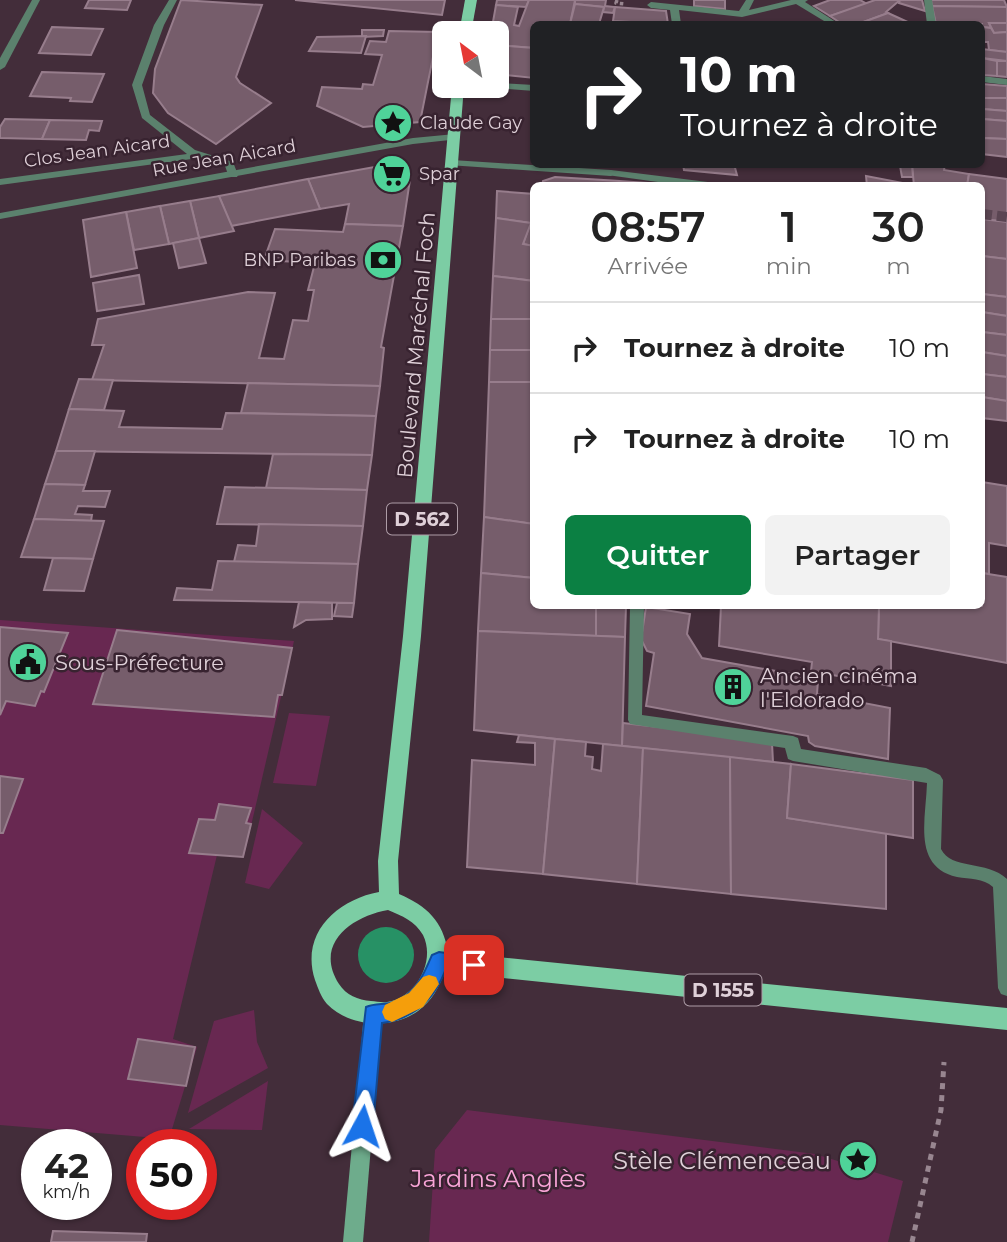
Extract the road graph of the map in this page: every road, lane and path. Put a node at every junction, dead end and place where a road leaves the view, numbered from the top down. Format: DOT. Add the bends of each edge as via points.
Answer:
graph roads {
  1 [pos="36,0"];
  2 [pos="173,0"];
  3 [pos="471,0"];
  4 [pos="750,0"];
  5 [pos="928,0"];
  6 [pos="799,1"];
  7 [pos="651,5"];
  8 [pos="674,9"];
  9 [pos="743,14"];
  10 [pos="467,21"];
  11 [pos="676,21"];
  12 [pos="829,21"];
  13 [pos="932,21"];
  14 [pos="0,67"];
  15 [pos="985,79"];
  16 [pos="1007,82"];
  17 [pos="509,87"];
  18 [pos="530,88"];
  19 [pos="457,98"];
  20 [pos="455,132"];
  21 [pos="198,155"];
  22 [pos="452,163"];
  23 [pos="530,168"];
  24 [pos="532,168"];
  25 [pos="233,175"];
  26 [pos="0,182"];
  27 [pos="684,182"];
  28 [pos="0,216"];
  29 [pos="637,609"];
  30 [pos="389,900"];
  31 [pos="439,961"];
  32 [pos="1007,988"];
  33 [pos="373,1014"];
  34 [pos="1007,1019"];
  35 [pos="944,1062"];
  36 [pos="352,1242"];
  37 [pos="912,1242"];
  1 -- 14 [label="street"];
  2 -- 21 [label="street, Clos Jean Aicard" via="137,85 145,116"];
  3 -- 10 [label="main road"];
  4 -- 9 [label="street"];
  5 -- 13 [label="street"];
  6 -- 9 [label="street"];
  6 -- 12 [label="street"];
  7 -- 8 [label="street"];
  8 -- 9 [label="street"];
  8 -- 11 [label="street"];
  15 -- 16 [label="street"];
  17 -- 18 [label="street"];
  19 -- 20 [label="main road, D 562"];
  20 -- 22 [label="main road, Boulevard Maréchal Foch / D 562"];
  20 -- 25 [label="street, Rue Jean Aicard"];
  21 -- 25 [label="street, Clos Jean Aicard" via="229,164"];
  21 -- 26 [label="street, Clos Jean Aicard"];
  22 -- 23 [label="street"];
  22 -- 30 [label="main road, Boulevard Maréchal Foch / D 562" via="388,861"];
  24 -- 27 [label="street"];
  25 -- 28 [label="street, Rue Jean Aicard"];
  29 -- 32 [label="street" via="635,720 793,743 793,754 935,780 935,859 946,867 990,874 1001,884"];
  30 -- 31 [label="main road" via="406,904 432,927"];
  30 -- 33 [label="main road" via="366,902 345,913 330,930 321,951 322,974 332,994 350,1008"];
  31 -- 33 [label="main road" via="431,982 416,1000 396,1011"];
  31 -- 34 [label="main road, D 1555"];
  33 -- 36 [label="main road"];
  35 -- 37 [label="path" via="941,1110"];
}
